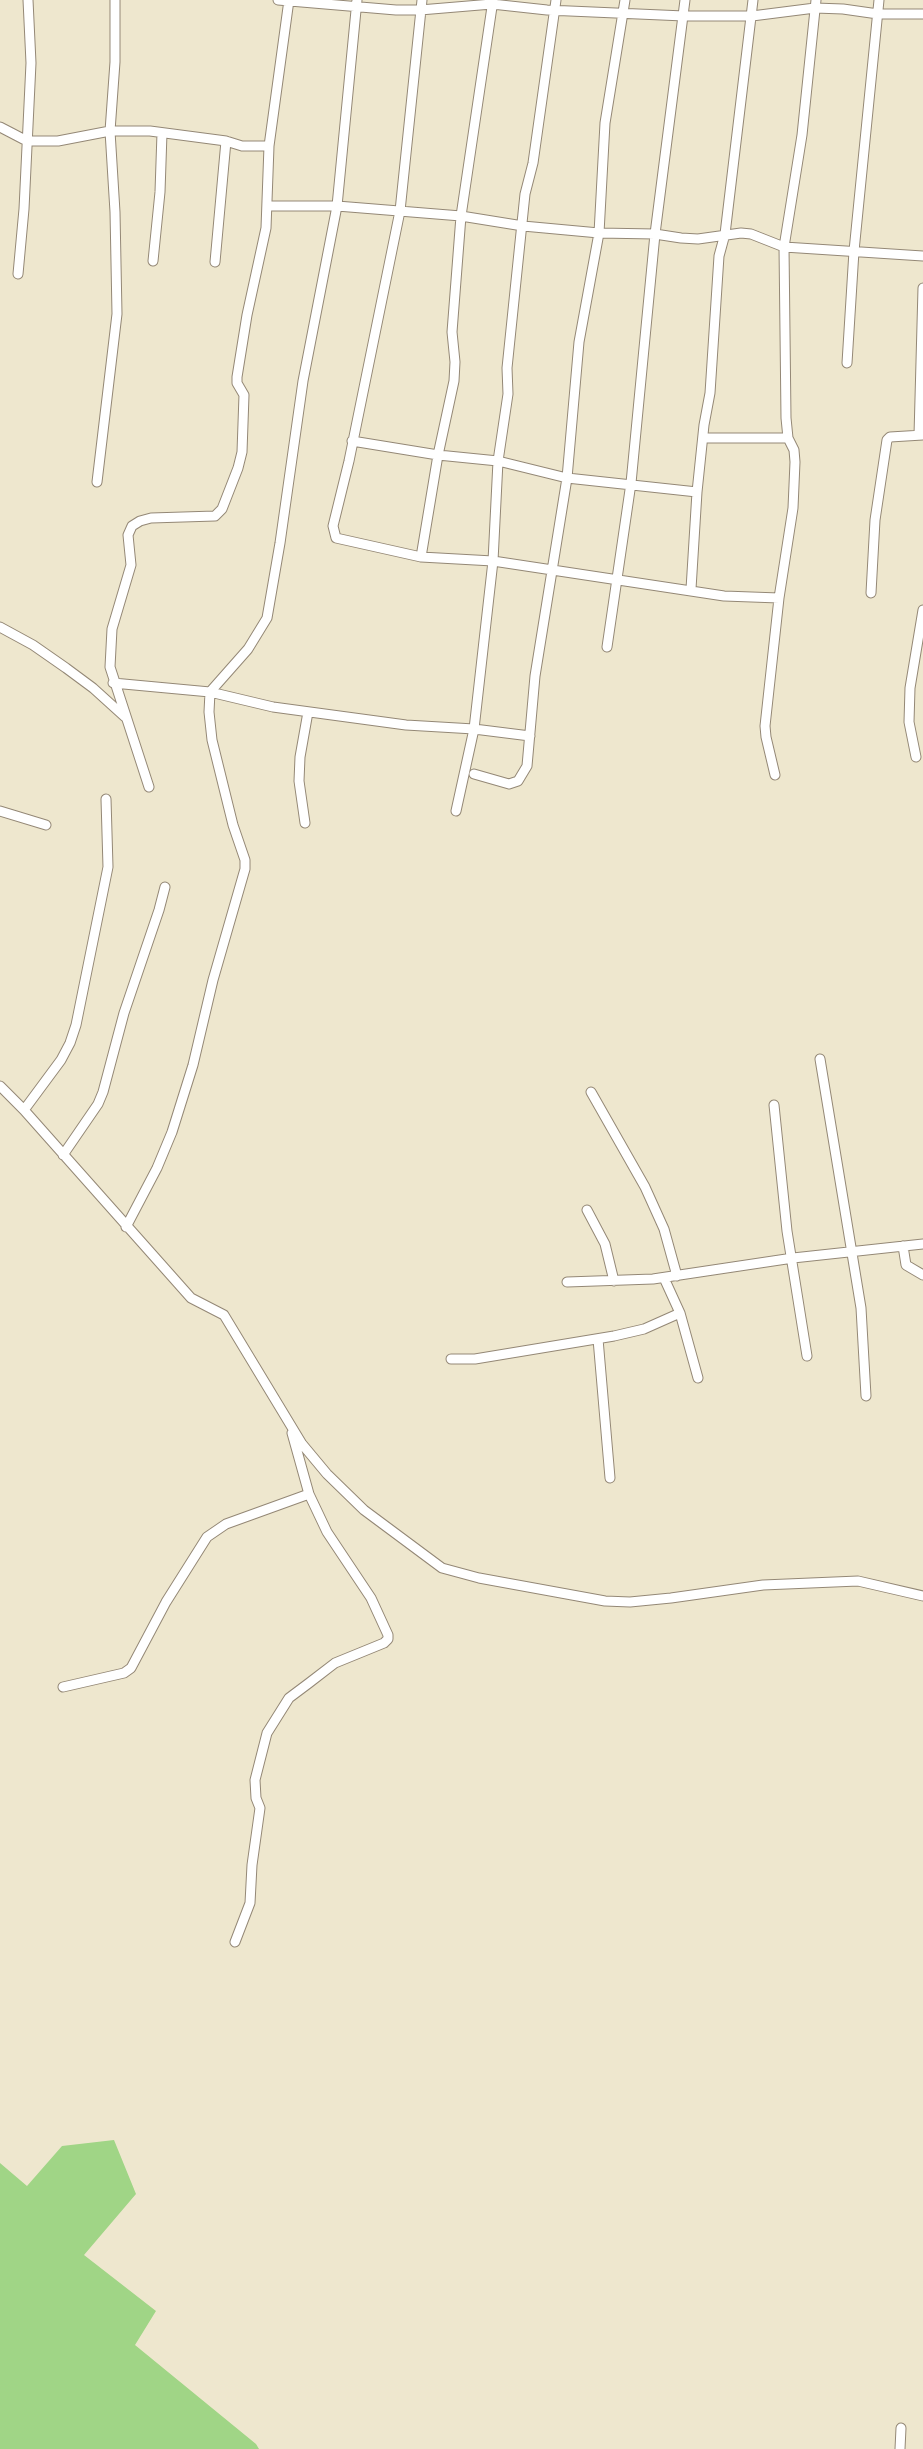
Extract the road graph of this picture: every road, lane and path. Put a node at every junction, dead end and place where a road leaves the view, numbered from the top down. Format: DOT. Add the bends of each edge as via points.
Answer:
graph roads {
  1 [pos="28,0"];
  2 [pos="115,0"];
  3 [pos="278,0"];
  4 [pos="422,0"];
  5 [pos="625,0"];
  6 [pos="685,0"];
  7 [pos="753,0"];
  8 [pos="879,0"];
  9 [pos="289,1"];
  10 [pos="493,2"];
  11 [pos="356,4"];
  12 [pos="555,4"];
  13 [pos="816,4"];
  14 [pos="420,10"];
  15 [pos="624,13"];
  16 [pos="878,14"];
  17 [pos="923,14"];
  18 [pos="684,16"];
  19 [pos="752,16"];
  20 [pos="0,128"];
  21 [pos="110,131"];
  22 [pos="162,133"];
  23 [pos="27,141"];
  24 [pos="226,141"];
  25 [pos="268,146"];
  26 [pos="267,206"];
  27 [pos="337,206"];
  28 [pos="400,211"];
  29 [pos="461,216"];
  30 [pos="523,226"];
  31 [pos="599,233"];
  32 [pos="655,234"];
  33 [pos="726,234"];
  34 [pos="784,247"];
  35 [pos="854,251"];
  36 [pos="923,256"];
  37 [pos="154,261"];
  38 [pos="215,262"];
  39 [pos="18,274"];
  40 [pos="923,288"];
  41 [pos="847,363"];
  42 [pos="921,435"];
  43 [pos="704,438"];
  44 [pos="788,438"];
  45 [pos="352,441"];
  46 [pos="438,455"];
  47 [pos="498,461"];
  48 [pos="568,478"];
  49 [pos="97,482"];
  50 [pos="631,483"];
  51 [pos="697,492"];
  52 [pos="421,557"];
  53 [pos="493,561"];
  54 [pos="552,572"];
  55 [pos="618,578"];
  56 [pos="691,589"];
  57 [pos="871,593"];
  58 [pos="779,598"];
  59 [pos="923,610"];
  60 [pos="0,626"];
  61 [pos="607,647"];
  62 [pos="113,682"];
  63 [pos="210,692"];
  64 [pos="308,712"];
  65 [pos="126,718"];
  66 [pos="474,729"];
  67 [pos="530,736"];
  68 [pos="916,757"];
  69 [pos="474,774"];
  70 [pos="775,775"];
  71 [pos="148,787"];
  72 [pos="106,799"];
  73 [pos="0,811"];
  74 [pos="456,811"];
  75 [pos="305,823"];
  76 [pos="46,825"];
  77 [pos="164,887"];
  78 [pos="820,1059"];
  79 [pos="0,1086"];
  80 [pos="591,1092"];
  81 [pos="774,1105"];
  82 [pos="24,1110"];
  83 [pos="63,1154"];
  84 [pos="587,1210"];
  85 [pos="126,1227"];
  86 [pos="923,1244"];
  87 [pos="903,1246"];
  88 [pos="854,1251"];
  89 [pos="793,1258"];
  90 [pos="923,1274"];
  91 [pos="677,1276"];
  92 [pos="664,1278"];
  93 [pos="614,1281"];
  94 [pos="567,1282"];
  95 [pos="680,1313"];
  96 [pos="598,1339"];
  97 [pos="807,1356"];
  98 [pos="451,1359"];
  99 [pos="698,1378"];
  100 [pos="866,1396"];
  101 [pos="290,1424"];
  102 [pos="610,1478"];
  103 [pos="309,1494"];
  104 [pos="923,1596"];
  105 [pos="63,1686"];
  106 [pos="235,1942"];
  107 [pos="902,2428"];
  108 [pos="900,2449"];
  1 -- 23 [label="street" via="31,63"];
  2 -- 21 [label="street"];
  3 -- 9 [label="street"];
  4 -- 14 [label="street"];
  5 -- 15 [label="street"];
  6 -- 18 [label="street"];
  7 -- 19 [label="street"];
  8 -- 16 [label="street"];
  9 -- 11 [label="street"];
  9 -- 25 [label="street"];
  10 -- 12 [label="street"];
  10 -- 14 [label="street"];
  10 -- 29 [label="street"];
  11 -- 14 [label="street"];
  11 -- 27 [label="street"];
  12 -- 15 [label="street"];
  12 -- 30 [label="street" via="533,163 524,194"];
  13 -- 16 [label="street"];
  13 -- 19 [label="street"];
  13 -- 34 [label="street" via="802,135"];
  14 -- 28 [label="street"];
  15 -- 18 [label="street"];
  15 -- 31 [label="street" via="606,122"];
  16 -- 17 [label="street"];
  16 -- 35 [label="street"];
  18 -- 19 [label="street"];
  18 -- 32 [label="street"];
  19 -- 33 [label="street"];
  20 -- 23 [label="street"];
  21 -- 22 [label="street"];
  21 -- 23 [label="street" via="58,141"];
  21 -- 49 [label="street" via="116,212 117,314"];
  22 -- 24 [label="street"];
  22 -- 37 [label="street"];
  23 -- 39 [label="street"];
  24 -- 25 [label="street" via="242,146"];
  24 -- 38 [label="street"];
  25 -- 26 [label="street"];
  26 -- 27 [label="street"];
  26 -- 62 [label="street" via="266,228 237,377 244,395 242,452 232,487 222,509 214,516 151,518 132,526 128,535 130,564 109,653"];
  27 -- 28 [label="street"];
  27 -- 63 [label="street" via="303,381 267,618 248,649"];
  28 -- 29 [label="street"];
  28 -- 45 [label="street"];
  29 -- 30 [label="street"];
  29 -- 46 [label="street" via="452,332 454,381"];
  30 -- 31 [label="street"];
  30 -- 47 [label="street" via="507,368 508,394"];
  31 -- 32 [label="street"];
  31 -- 48 [label="street" via="579,342"];
  32 -- 33 [label="street" via="698,239"];
  32 -- 50 [label="street"];
  33 -- 34 [label="street" via="752,234"];
  33 -- 43 [label="street" via="719,256 711,384"];
  34 -- 35 [label="street"];
  34 -- 44 [label="street" via="784,368"];
  35 -- 36 [label="street"];
  35 -- 41 [label="street"];
  40 -- 42 [label="street"];
  42 -- 57 [label="street" via="890,437 887,440 875,520"];
  43 -- 44 [label="street"];
  43 -- 51 [label="street"];
  44 -- 58 [label="street" via="794,450 793,508"];
  45 -- 46 [label="street"];
  45 -- 52 [label="street" via="333,526 336,538"];
  46 -- 47 [label="street"];
  46 -- 52 [label="street"];
  47 -- 48 [label="street"];
  47 -- 53 [label="street"];
  48 -- 50 [label="street"];
  48 -- 54 [label="street"];
  50 -- 51 [label="street"];
  50 -- 55 [label="street"];
  51 -- 56 [label="street"];
  52 -- 53 [label="street"];
  53 -- 54 [label="street"];
  53 -- 66 [label="street"];
  54 -- 55 [label="street"];
  54 -- 67 [label="street" via="535,676"];
  55 -- 56 [label="street"];
  55 -- 61 [label="street"];
  56 -- 58 [label="street" via="732,596"];
  58 -- 70 [label="street" via="765,726"];
  59 -- 68 [label="street" via="910,688 909,722"];
  60 -- 65 [label="street" via="86,683"];
  62 -- 63 [label="street"];
  62 -- 65 [label="street"];
  63 -- 64 [label="street"];
  63 -- 85 [label="street" via="212,740 245,868 172,1132"];
  64 -- 66 [label="street" via="406,725"];
  64 -- 75 [label="street" via="299,781"];
  65 -- 71 [label="street"];
  66 -- 67 [label="street"];
  66 -- 74 [label="street"];
  67 -- 69 [label="street" via="526,766 518,781 509,784"];
  72 -- 82 [label="street" via="108,866 76,1025 61,1060"];
  73 -- 76 [label="street"];
  77 -- 83 [label="street" via="124,1014 104,1092"];
  78 -- 88 [label="street"];
  79 -- 82 [label="street"];
  80 -- 91 [label="street" via="645,1187 664,1230"];
  81 -- 89 [label="street" via="787,1231"];
  82 -- 83 [label="street"];
  83 -- 85 [label="street"];
  84 -- 93 [label="street" via="605,1244"];
  85 -- 101 [label="street" via="191,1298 224,1315"];
  86 -- 87 [label="street"];
  87 -- 88 [label="street"];
  87 -- 90 [label="street" via="906,1265"];
  88 -- 89 [label="street"];
  88 -- 100 [label="street" via="862,1308"];
  89 -- 91 [label="street"];
  89 -- 97 [label="street"];
  91 -- 92 [label="street"];
  92 -- 93 [label="street"];
  92 -- 95 [label="street"];
  93 -- 94 [label="street"];
  95 -- 96 [label="street" via="644,1329"];
  95 -- 99 [label="street"];
  96 -- 98 [label="street" via="475,1359"];
  96 -- 102 [label="street"];
  101 -- 103 [label="street"];
  101 -- 104 [label="street" via="302,1444 364,1510 432,1562 458,1574 605,1601 630,1602 763,1584 858,1581"];
  103 -- 105 [label="street" via="226,1524 207,1537 166,1602 132,1668 124,1673"];
  103 -- 106 [label="street" via="327,1532 371,1598 388,1640 335,1663 308,1683 290,1698 267,1733 255,1780 260,1808 250,1903"];
  107 -- 108 [label="street"];
}
